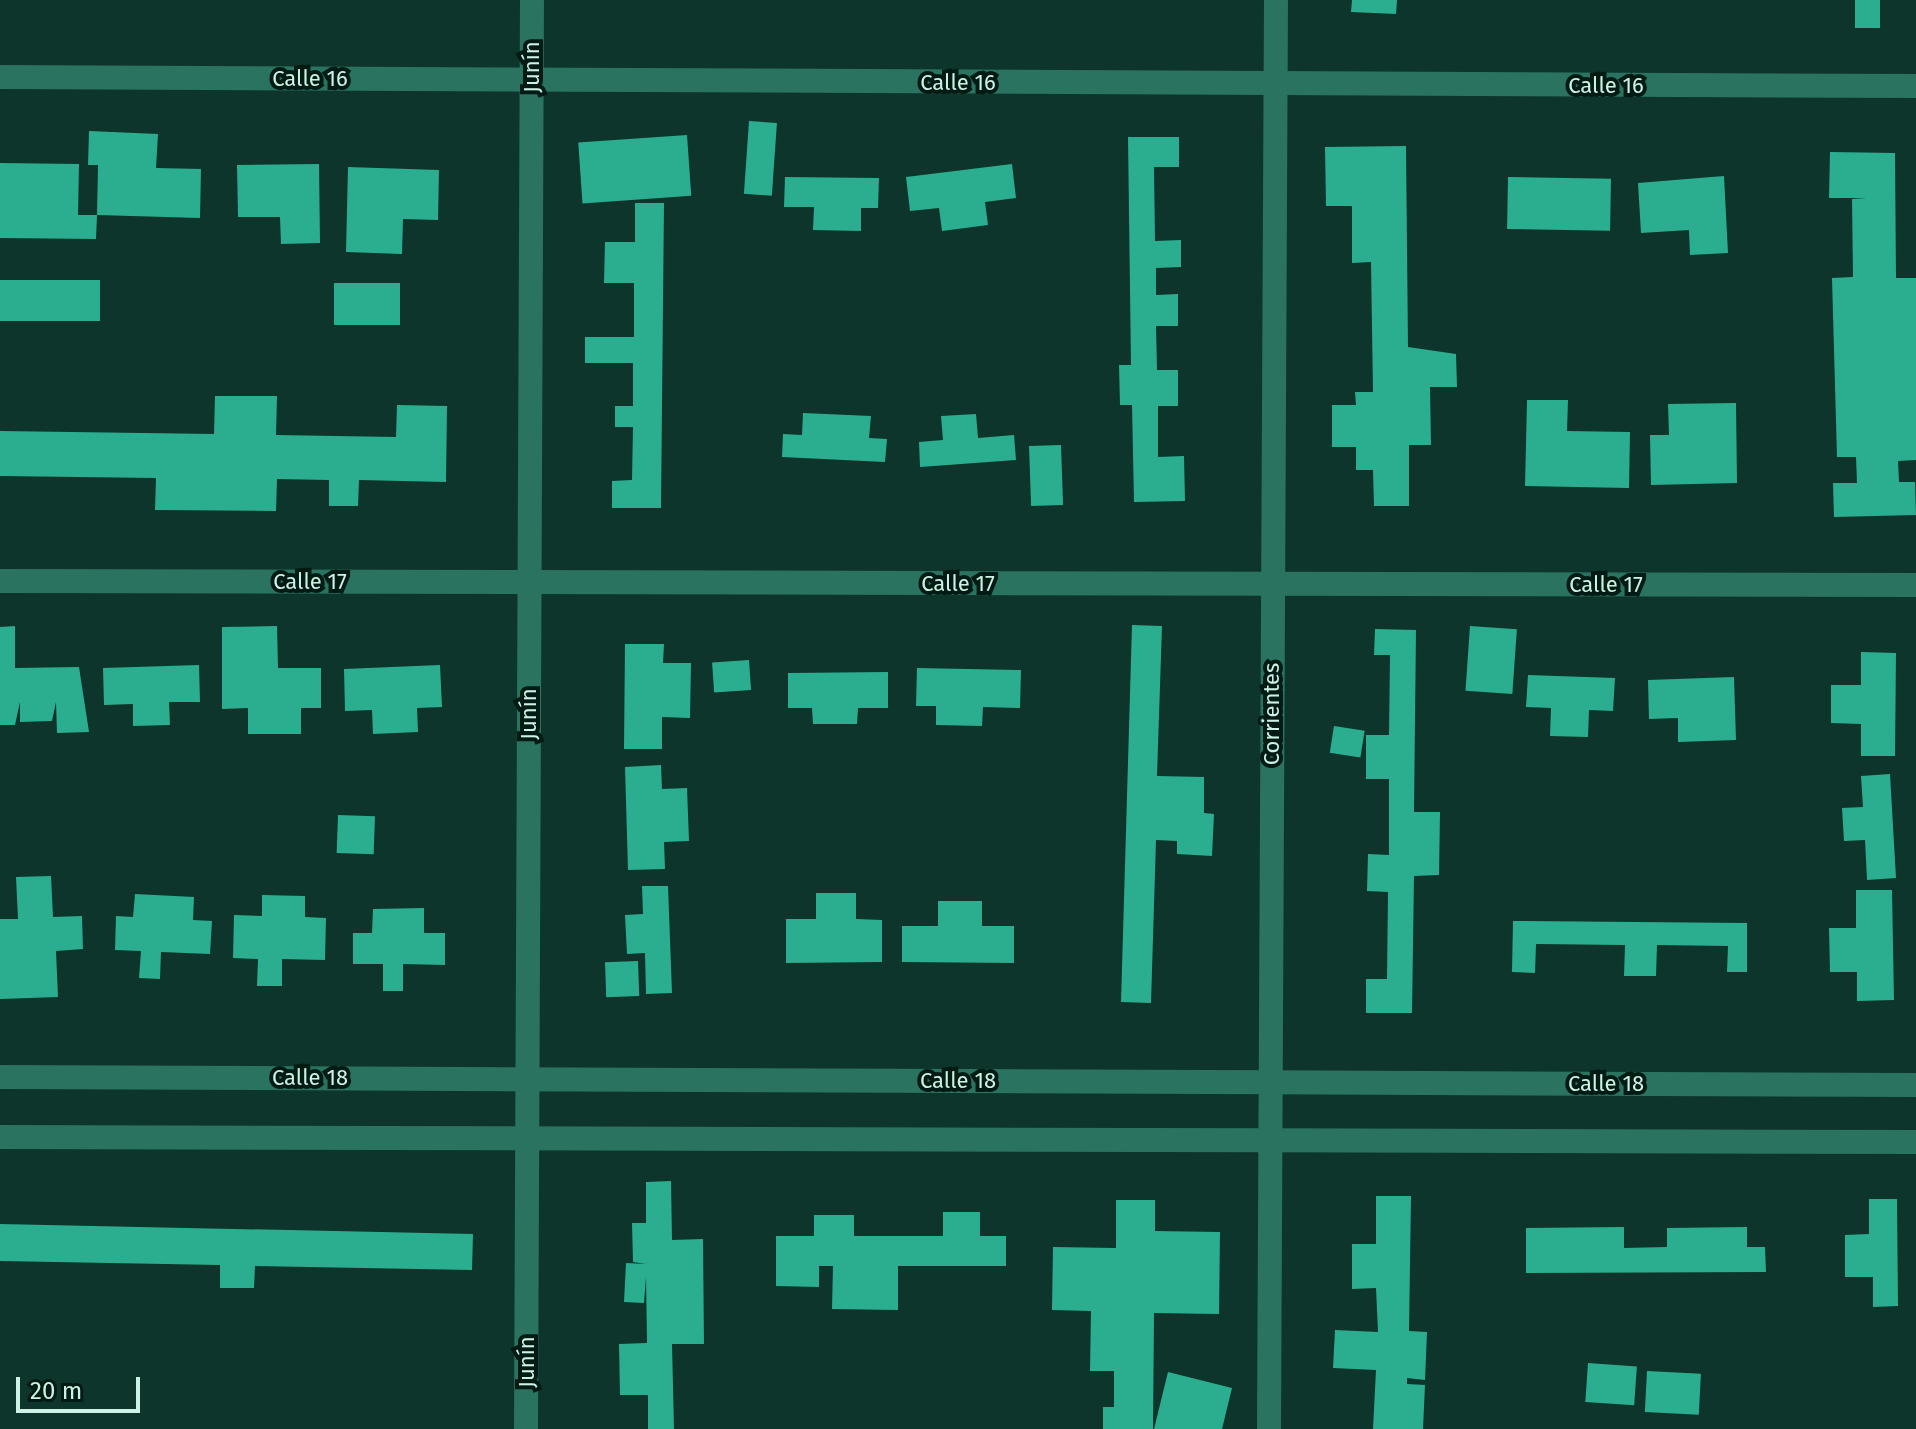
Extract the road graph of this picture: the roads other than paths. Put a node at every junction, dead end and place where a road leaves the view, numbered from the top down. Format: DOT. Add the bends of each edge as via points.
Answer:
graph roads {
  1 [pos="532,0"];
  2 [pos="1276,0"];
  3 [pos="0,77"];
  4 [pos="532,80"];
  5 [pos="1275,85"];
  6 [pos="1916,86"];
  7 [pos="0,581"];
  8 [pos="529,582"];
  9 [pos="1273,585"];
  10 [pos="1916,585"];
  11 [pos="0,1077"];
  12 [pos="528,1079"];
  13 [pos="1269,1082"];
  14 [pos="1916,1085"];
  15 [pos="0,1137"];
  16 [pos="528,1138"];
  17 [pos="1269,1140"];
  18 [pos="1916,1142"];
  19 [pos="526,1429"];
  20 [pos="1269,1429"];
  1 -- 4 [label="street, Junín"];
  2 -- 5 [label="street, Corrientes"];
  3 -- 4 [label="street, Calle 16"];
  4 -- 5 [label="street, Calle 16"];
  4 -- 8 [label="street, Junín"];
  5 -- 6 [label="street, Calle 16"];
  5 -- 9 [label="street, Corrientes"];
  7 -- 8 [label="street, Calle 17"];
  8 -- 9 [label="street, Calle 17"];
  8 -- 12 [label="street, Junín"];
  9 -- 10 [label="street, Calle 17"];
  9 -- 13 [label="street, Corrientes"];
  11 -- 12 [label="street, Calle 18"];
  12 -- 13 [label="street, Calle 18"];
  12 -- 16 [label="street, Junín"];
  13 -- 14 [label="street, Calle 18"];
  13 -- 17 [label="street, Corrientes"];
  15 -- 16 [label="street"];
  16 -- 17 [label="street"];
  16 -- 19 [label="street, Junín"];
  17 -- 18 [label="street"];
  17 -- 20 [label="street, Corrientes"];
}
